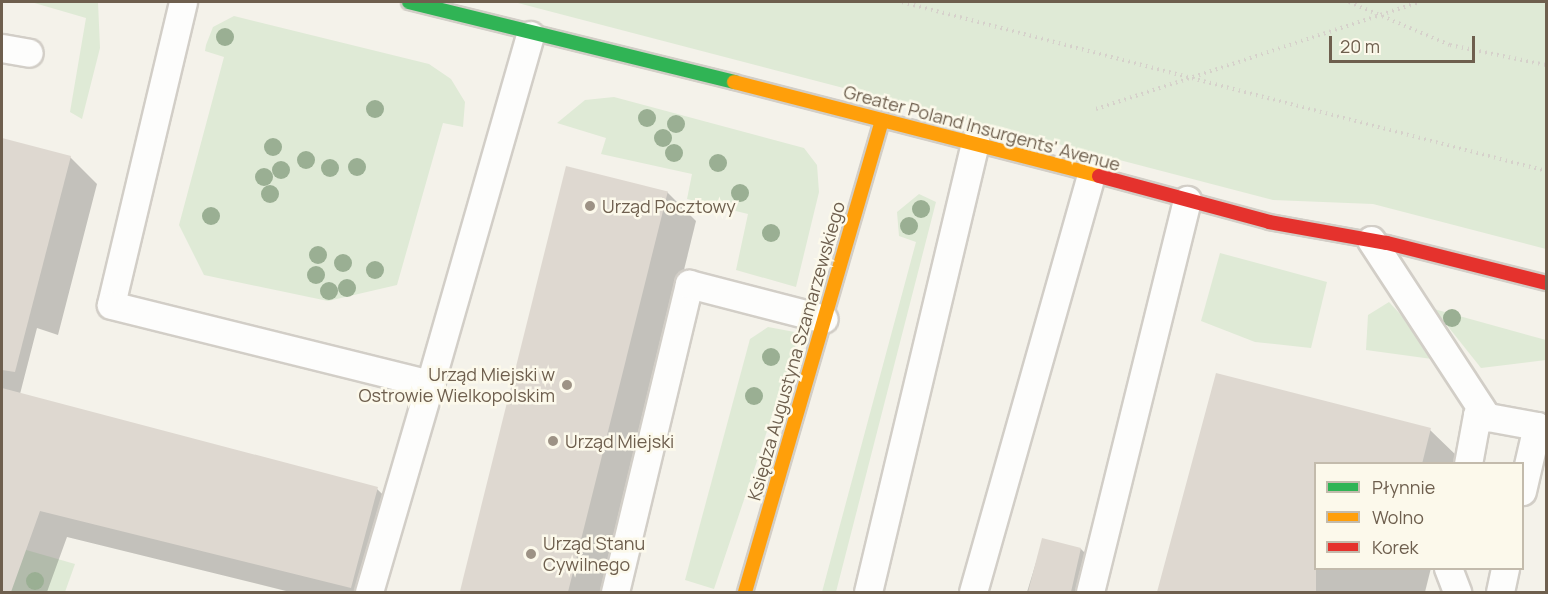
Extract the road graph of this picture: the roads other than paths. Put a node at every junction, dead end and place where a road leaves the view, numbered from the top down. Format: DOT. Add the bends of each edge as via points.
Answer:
graph roads {
  1 [pos="183,2"];
  2 [pos="409,2"];
  3 [pos="530,35"];
  4 [pos="2,48"];
  5 [pos="29,53"];
  6 [pos="882,120"];
  7 [pos="975,142"];
  8 [pos="1090,174"];
  9 [pos="1187,200"];
  10 [pos="1371,240"];
  11 [pos="1546,283"];
  12 [pos="824,319"];
  13 [pos="430,384"];
  14 [pos="1487,417"];
  15 [pos="1468,462"];
  16 [pos="1524,482"];
  17 [pos="1449,570"];
  18 [pos="1505,570"];
  19 [pos="369,592"];
  20 [pos="615,592"];
  21 [pos="745,592"];
  22 [pos="868,592"];
  23 [pos="974,592"];
  24 [pos="1090,592"];
  25 [pos="1457,592"];
  26 [pos="1500,592"];
  1 -- 13 [label="lane" via="111,305"];
  2 -- 3 [label="street, Greater Poland Insurgents' Avenue"];
  3 -- 6 [label="street, Greater Poland Insurgents' Avenue"];
  3 -- 13 [label="lane"];
  4 -- 5 [label="lane"];
  6 -- 7 [label="street, Greater Poland Insurgents' Avenue"];
  6 -- 12 [label="street, Księdza Augustyna Szamarzewskiego"];
  7 -- 8 [label="street, Greater Poland Insurgents' Avenue"];
  7 -- 22 [label="lane"];
  8 -- 9 [label="street, Greater Poland Insurgents' Avenue"];
  8 -- 23 [label="lane"];
  9 -- 10 [label="street, Greater Poland Insurgents' Avenue"];
  9 -- 24 [label="lane"];
  10 -- 11 [label="street, Greater Poland Insurgents' Avenue"];
  10 -- 14 [label="lane"];
  12 -- 20 [label="lane" via="689,284"];
  12 -- 21 [label="street, Księdza Augustyna Szamarzewskiego"];
  13 -- 19 [label="lane"];
  14 -- 15 [label="lane" via="1477,415"];
  14 -- 16 [label="lane" via="1537,426"];
  17 -- 25 [label="lane"];
  18 -- 26 [label="lane"];
}
